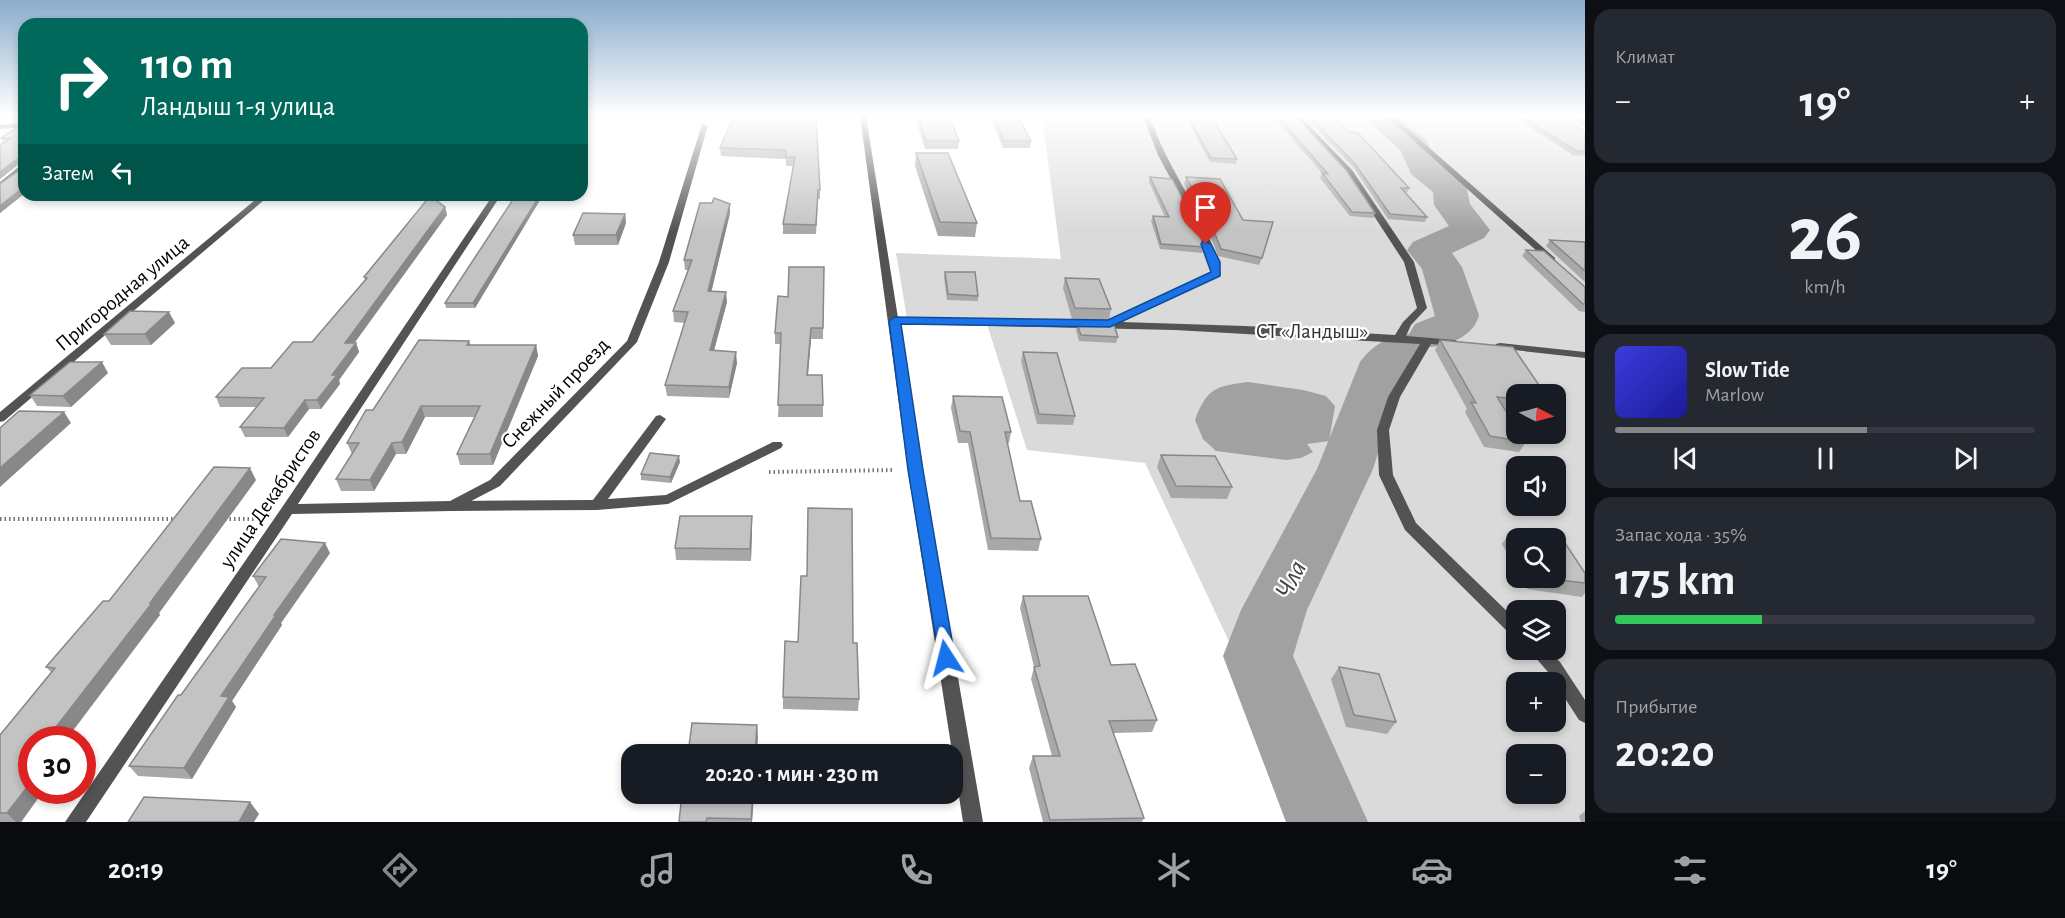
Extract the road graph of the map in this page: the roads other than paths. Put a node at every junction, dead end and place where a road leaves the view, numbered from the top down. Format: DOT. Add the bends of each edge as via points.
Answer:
graph roads {
  1 [pos="695,154"];
  2 [pos="869,154"];
  3 [pos="1162,154"];
  4 [pos="1332,154"];
  5 [pos="1432,154"];
  6 [pos="18,172"];
  7 [pos="0,186"];
  8 [pos="259,201"];
  9 [pos="493,201"];
  10 [pos="1559,266"];
  11 [pos="895,321"];
  12 [pos="1110,323"];
  13 [pos="1399,338"];
  14 [pos="1428,340"];
  15 [pos="1464,343"];
  16 [pos="1487,345"];
  17 [pos="1585,355"];
  18 [pos="0,418"];
  19 [pos="660,419"];
  20 [pos="777,445"];
  21 [pos="597,505"];
  22 [pos="452,506"];
  23 [pos="285,514"];
  24 [pos="1506,619"];
  25 [pos="1547,660"];
  26 [pos="1585,715"];
  27 [pos="75,822"];
  28 [pos="974,822"];
  1 -- 22 [label="street, Снежный проезд" via="664,262 632,342 495,483"];
  2 -- 11 [label="street"];
  3 -- 12 [label="street" via="1190,206 1215,262 1216,274"];
  4 -- 13 [label="street" via="1349,172 1409,262 1422,308"];
  5 -- 10 [label="street"];
  6 -- 7 [label="street"];
  8 -- 18 [label="street, Пригородная улица"];
  9 -- 23 [label="street, улица Декабристов"];
  11 -- 12 [label="street"];
  11 -- 28 [label="street" via="915,470"];
  12 -- 13 [label="street"];
  13 -- 14 [label="street"];
  14 -- 15 [label="street"];
  14 -- 24 [label="street" via="1394,397 1383,430 1386,475 1410,526"];
  16 -- 17 [label="street"];
  19 -- 21 [label="street"];
  20 -- 21 [label="street" via="668,499"];
  21 -- 22 [label="street"];
  22 -- 23 [label="street, Снежный проезд"];
  23 -- 27 [label="street, улица Декабристов"];
  25 -- 26 [label="street"];
}
